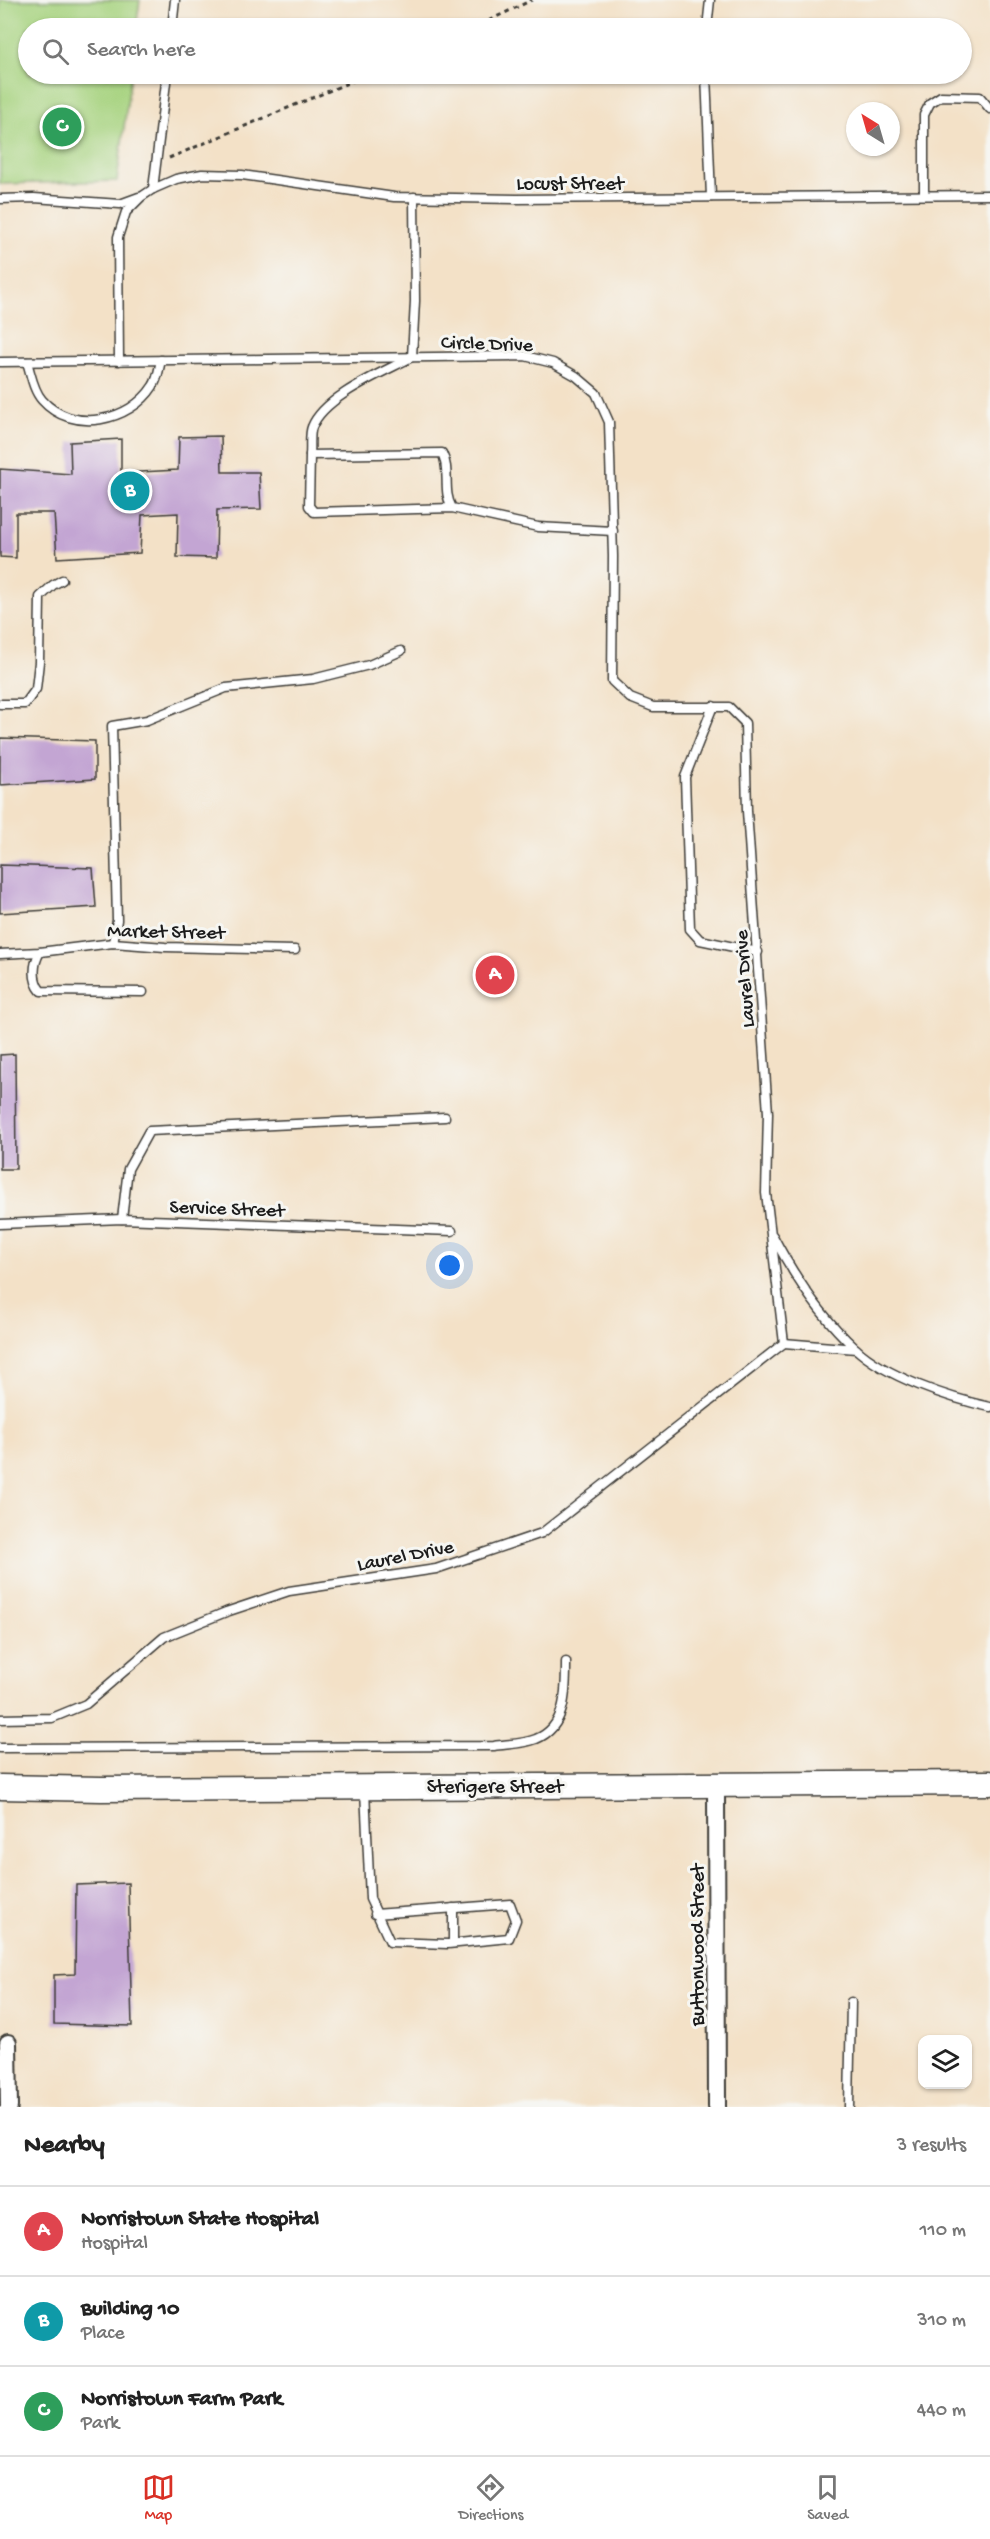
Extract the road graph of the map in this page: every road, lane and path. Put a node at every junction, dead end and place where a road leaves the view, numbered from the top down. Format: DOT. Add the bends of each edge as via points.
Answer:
graph roads {
  1 [pos="175,0"];
  2 [pos="532,0"];
  3 [pos="710,0"];
  4 [pos="173,18"];
  5 [pos="494,18"];
  6 [pos="708,18"];
  7 [pos="165,84"];
  8 [pos="345,84"];
  9 [pos="706,84"];
  10 [pos="990,109"];
  11 [pos="156,163"];
  12 [pos="153,189"];
  13 [pos="924,195"];
  14 [pos="990,195"];
  15 [pos="141,197"];
  16 [pos="414,197"];
  17 [pos="711,197"];
  18 [pos="0,200"];
  19 [pos="412,357"];
  20 [pos="161,360"];
  21 [pos="119,361"];
  22 [pos="0,362"];
  23 [pos="27,362"];
  24 [pos="310,455"];
  25 [pos="452,508"];
  26 [pos="613,531"];
  27 [pos="62,580"];
  28 [pos="401,651"];
  29 [pos="0,704"];
  30 [pos="713,706"];
  31 [pos="745,723"];
  32 [pos="113,943"];
  33 [pos="295,950"];
  34 [pos="40,952"];
  35 [pos="758,952"];
  36 [pos="0,954"];
  37 [pos="143,992"];
  38 [pos="445,1117"];
  39 [pos="122,1219"];
  40 [pos="0,1224"];
  41 [pos="452,1231"];
  42 [pos="771,1232"];
  43 [pos="784,1343"];
  44 [pos="856,1349"];
  45 [pos="990,1407"];
  46 [pos="566,1662"];
  47 [pos="0,1719"];
  48 [pos="0,1748"];
  49 [pos="716,1783"];
  50 [pos="990,1783"];
  51 [pos="365,1786"];
  52 [pos="0,1787"];
  53 [pos="453,1908"];
  54 [pos="375,1914"];
  55 [pos="453,1943"];
  56 [pos="851,2002"];
  57 [pos="8,2043"];
  58 [pos="9,2107"];
  59 [pos="717,2107"];
  60 [pos="849,2107"];
  1 -- 4 [label="lane"];
  2 -- 5 [label="path"];
  3 -- 6 [label="lane"];
  7 -- 11 [label="lane"];
  8 -- 11 [label="path"];
  9 -- 17 [label="lane"];
  10 -- 13 [label="lane" via="980,97 942,96 930,103 924,115"];
  11 -- 12 [label="lane"];
  12 -- 15 [label="lane, Locust Street"];
  12 -- 16 [label="lane, Locust Street" via="202,174 242,175"];
  13 -- 14 [label="lane, Locust Street"];
  13 -- 17 [label="lane, Locust Street"];
  15 -- 18 [label="lane" via="120,204 34,198"];
  15 -- 21 [label="lane" via="126,212 118,237"];
  16 -- 17 [label="lane, Locust Street"];
  16 -- 19 [label="lane"];
  19 -- 20 [label="lane, Circle Drive"];
  19 -- 24 [label="lane" via="325,407 312,428"];
  19 -- 26 [label="lane, Circle Drive" via="525,356 554,363 596,393 609,422"];
  20 -- 21 [label="lane, Circle Drive"];
  20 -- 23 [label="lane" via="155,384 141,403 118,416 89,421 61,414 42,401"];
  21 -- 23 [label="lane, Circle Drive"];
  22 -- 23 [label="lane, Circle Drive"];
  24 -- 25 [label="lane" via="442,453 446,499"];
  24 -- 25 [label="lane" via="309,506 314,512"];
  25 -- 26 [label="lane" via="538,527"];
  26 -- 30 [label="lane, Circle Drive" via="612,681 630,698 653,707"];
  27 -- 29 [label="lane" via="40,597 36,689 25,704"];
  28 -- 32 [label="lane" via="369,665 313,679 226,688 147,720 112,726 117,920"];
  30 -- 31 [label="lane, Circle Drive" via="729,707"];
  30 -- 35 [label="lane" via="685,777 690,929 700,940"];
  31 -- 35 [label="lane, Laurel Drive"];
  32 -- 33 [label="lane, Market Street"];
  32 -- 34 [label="lane, Market Street"];
  34 -- 36 [label="lane, Market Street"];
  34 -- 37 [label="lane" via="34,962 36,984 41,991"];
  35 -- 42 [label="lane, Laurel Drive" via="768,1113 766,1193"];
  38 -- 39 [label="lane" via="149,1131 128,1169"];
  39 -- 40 [label="lane, Service Street"];
  39 -- 41 [label="lane, Service Street"];
  42 -- 43 [label="lane, Laurel Drive"];
  42 -- 44 [label="lane, Laurel Drive" via="790,1269"];
  43 -- 44 [label="lane, Laurel Drive"];
  43 -- 47 [label="lane, Laurel Drive" via="542,1533 436,1569 290,1591 226,1612 164,1637 86,1704 52,1718"];
  44 -- 45 [label="lane, Laurel Drive" via="886,1369"];
  46 -- 48 [label="lane" via="566,1693 553,1729 536,1739 495,1746"];
  49 -- 50 [label="street, Sterigere Street"];
  49 -- 51 [label="street, Sterigere Street"];
  49 -- 59 [label="street, Buttonwood Street"];
  51 -- 52 [label="street, Sterigere Street"];
  51 -- 54 [label="lane" via="370,1899"];
  53 -- 54 [label="lane"];
  53 -- 55 [label="lane"];
  53 -- 55 [label="lane" via="510,1904 516,1920 509,1938"];
  54 -- 55 [label="lane" via="390,1942"];
  56 -- 60 [label="lane"];
  57 -- 58 [label="street"];
}
